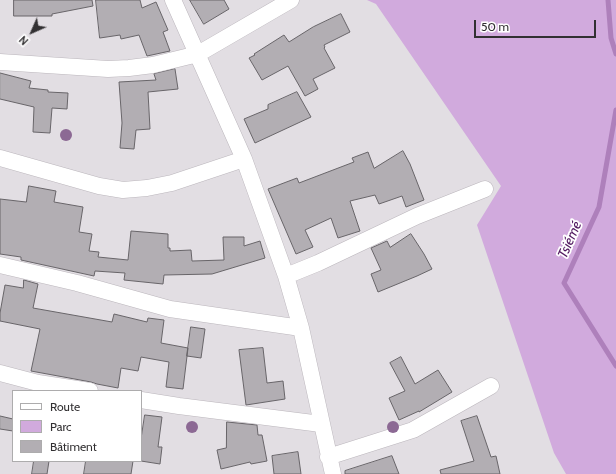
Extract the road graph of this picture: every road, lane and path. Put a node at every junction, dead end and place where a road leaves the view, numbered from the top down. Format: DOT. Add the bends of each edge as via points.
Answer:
graph roads {
  1 [pos="173,0"];
  2 [pos="291,0"];
  3 [pos="198,54"];
  4 [pos="0,62"];
  5 [pos="0,158"];
  6 [pos="244,159"];
  7 [pos="485,189"];
  8 [pos="0,265"];
  9 [pos="286,276"];
  10 [pos="302,328"];
  11 [pos="0,373"];
  12 [pos="491,386"];
  13 [pos="84,390"];
  14 [pos="142,400"];
  15 [pos="321,424"];
  16 [pos="328,457"];
  17 [pos="333,474"];
  1 -- 3 [label="street"];
  2 -- 3 [label="street"];
  3 -- 4 [label="street" via="153,65 108,69"];
  3 -- 6 [label="street"];
  5 -- 6 [label="street" via="99,186 123,190 172,183"];
  6 -- 9 [label="street"];
  7 -- 9 [label="street" via="417,216"];
  8 -- 10 [label="street" via="170,309"];
  9 -- 10 [label="street"];
  10 -- 15 [label="street"];
  11 -- 13 [label="street" via="38,383"];
  12 -- 16 [label="street" via="413,430"];
  14 -- 15 [label="street"];
  15 -- 16 [label="street"];
  16 -- 17 [label="street"];
}
